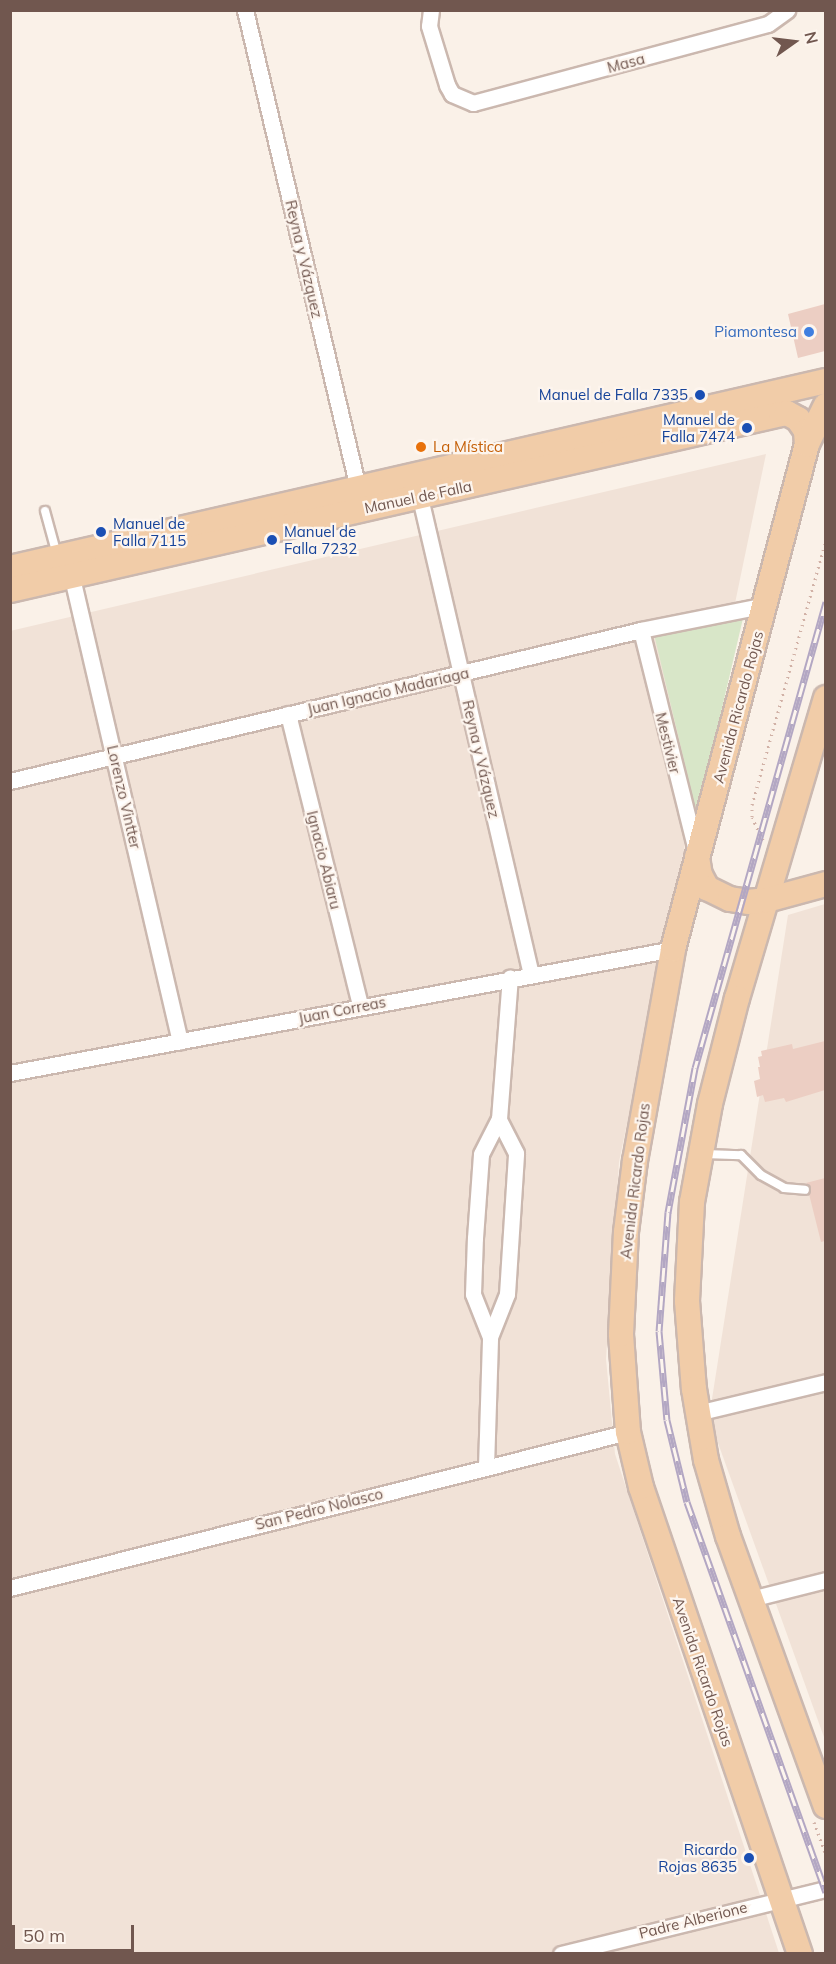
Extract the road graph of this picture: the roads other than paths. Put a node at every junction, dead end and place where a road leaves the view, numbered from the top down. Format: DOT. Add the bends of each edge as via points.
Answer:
graph roads {
  1 [pos="245,10"];
  2 [pos="787,10"];
  3 [pos="430,12"];
  4 [pos="825,381"];
  5 [pos="825,405"];
  6 [pos="807,444"];
  7 [pos="417,486"];
  8 [pos="361,498"];
  9 [pos="45,511"];
  10 [pos="65,562"];
  11 [pos="10,568"];
  12 [pos="10,590"];
  13 [pos="766,605"];
  14 [pos="641,630"];
  15 [pos="462,674"];
  16 [pos="825,698"];
  17 [pos="288,714"];
  18 [pos="114,756"];
  19 [pos="10,781"];
  20 [pos="697,855"];
  21 [pos="825,884"];
  22 [pos="767,900"];
  23 [pos="673,948"];
  24 [pos="531,974"];
  25 [pos="510,977"];
  26 [pos="360,1006"];
  27 [pos="180,1041"];
  28 [pos="10,1073"];
  29 [pos="499,1119"];
  30 [pos="699,1155"];
  31 [pos="805,1190"];
  32 [pos="490,1337"];
  33 [pos="825,1382"];
  34 [pos="697,1413"];
  35 [pos="628,1432"];
  36 [pos="486,1467"];
  37 [pos="825,1580"];
  38 [pos="10,1588"];
  39 [pos="751,1599"];
  40 [pos="821,1801"];
  41 [pos="825,1889"];
  42 [pos="781,1900"];
  43 [pos="561,1953"];
  44 [pos="800,1953"];
  1 -- 8 [label="street, Reyna y Vázquez"];
  2 -- 3 [label="street, Masa" via="768,24 473,103 452,94 441,72 429,26"];
  4 -- 7 [label="main road, Manuel de Falla"];
  5 -- 6 [label="main road, Avenida Ricardo Rojas"];
  6 -- 7 [label="main road, Manuel de Falla" via="806,431 798,419 787,413"];
  6 -- 13 [label="main road, Avenida Ricardo Rojas"];
  7 -- 8 [label="main road, Manuel de Falla"];
  7 -- 15 [label="street, Reyna y Vázquez"];
  8 -- 10 [label="main road, Manuel de Falla"];
  9 -- 10 [label="lane"];
  10 -- 11 [label="main road, Manuel de Falla"];
  10 -- 12 [label="main road, Manuel de Falla"];
  10 -- 18 [label="street, Lorenzo Vintter"];
  13 -- 14 [label="street, Juan Ignacio Madariaga"];
  13 -- 20 [label="main road, Avenida Ricardo Rojas"];
  14 -- 15 [label="street, Juan Ignacio Madariaga"];
  14 -- 20 [label="street, Mestivier"];
  15 -- 17 [label="street, Juan Ignacio Madariaga"];
  15 -- 24 [label="street, Reyna y Vázquez"];
  16 -- 22 [label="main road"];
  17 -- 18 [label="street, Juan Ignacio Madariaga"];
  17 -- 26 [label="street, Ignacio Abiaru"];
  18 -- 19 [label="street, Juan Ignacio Madariaga"];
  18 -- 27 [label="street, Lorenzo Vintter"];
  20 -- 22 [label="main road" via="703,882 713,892 741,901"];
  20 -- 23 [label="main road, Avenida Ricardo Rojas"];
  21 -- 22 [label="main road"];
  22 -- 30 [label="main road" via="737,998"];
  23 -- 24 [label="street, Juan Correas"];
  23 -- 35 [label="main road, Avenida Ricardo Rojas" via="640,1129 626,1232 621,1334"];
  24 -- 25 [label="street, Juan Correas"];
  25 -- 26 [label="street, Juan Correas"];
  25 -- 29 [label="street"];
  26 -- 27 [label="street, Juan Correas"];
  27 -- 28 [label="street, Juan Correas"];
  29 -- 32 [label="street" via="516,1153 507,1294"];
  29 -- 32 [label="street" via="481,1154 475,1238 473,1294"];
  30 -- 31 [label="lane" via="741,1155 761,1175 784,1188"];
  30 -- 34 [label="main road" via="687,1268 689,1347"];
  32 -- 36 [label="street"];
  33 -- 34 [label="street"];
  34 -- 39 [label="main road" via="716,1497"];
  35 -- 36 [label="street, San Pedro Nolasco"];
  35 -- 42 [label="main road, Avenida Ricardo Rojas" via="654,1530"];
  36 -- 38 [label="street, San Pedro Nolasco"];
  37 -- 39 [label="street"];
  39 -- 40 [label="main road"];
  41 -- 42 [label="street, Padre Alberione"];
  42 -- 43 [label="street, Padre Alberione"];
  42 -- 44 [label="main road, Avenida Ricardo Rojas"];
}
